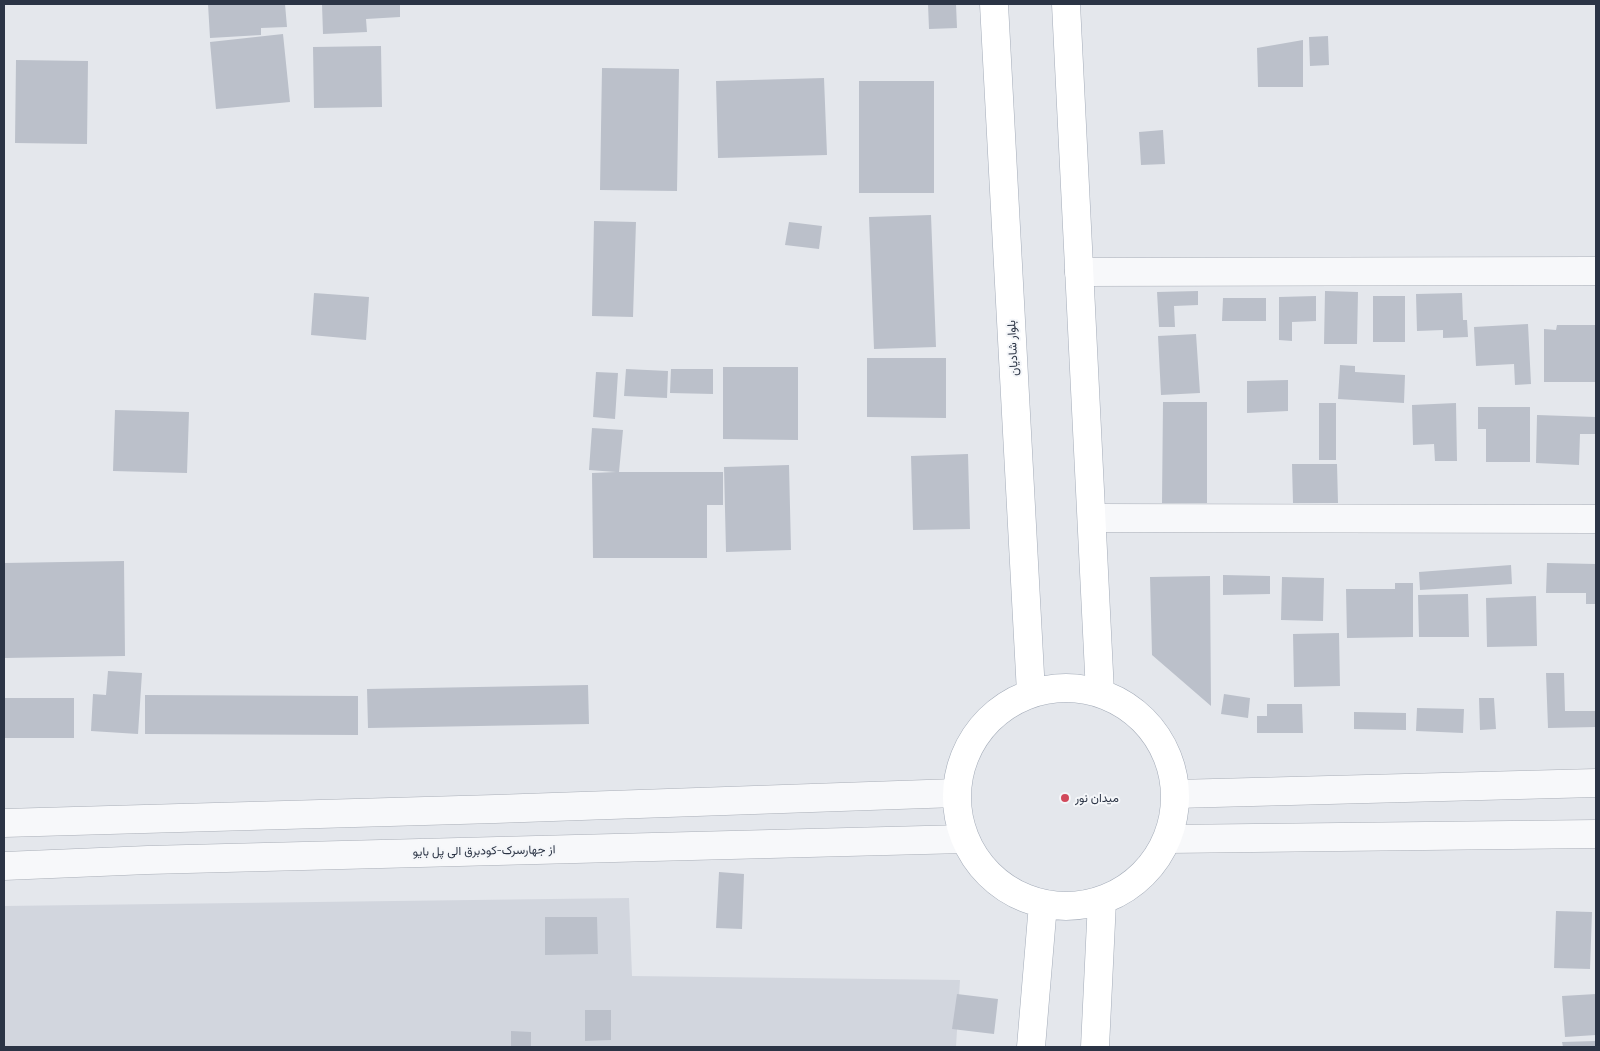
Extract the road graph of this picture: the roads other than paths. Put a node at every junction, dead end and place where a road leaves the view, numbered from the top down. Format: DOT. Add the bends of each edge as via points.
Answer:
graph roads {
  1 [pos="994,4"];
  2 [pos="1066,4"];
  3 [pos="1596,271"];
  4 [pos="1079,272"];
  5 [pos="1092,518"];
  6 [pos="1596,519"];
  7 [pos="1031,693"];
  8 [pos="1100,693"];
  9 [pos="1596,783"];
  10 [pos="956,793"];
  11 [pos="1176,794"];
  12 [pos="4,823"];
  13 [pos="1596,834"];
  14 [pos="964,839"];
  15 [pos="1168,839"];
  16 [pos="4,866"];
  17 [pos="1102,901"];
  18 [pos="1043,904"];
  19 [pos="1031,1047"];
  20 [pos="1095,1047"];
  1 -- 7 [label="main road, بلوار شادیان"];
  2 -- 4 [label="main road"];
  3 -- 4 [label="street"];
  4 -- 5 [label="main road"];
  5 -- 6 [label="street"];
  5 -- 8 [label="main road"];
  7 -- 8 [label="main road" via="1066,687"];
  7 -- 10 [label="main road" via="1002,708 978,732 962,761"];
  8 -- 11 [label="main road" via="1140,715 1166,751"];
  9 -- 11 [label="street"];
  10 -- 12 [label="street"];
  10 -- 14 [label="main road"];
  11 -- 15 [label="main road"];
  13 -- 15 [label="street"];
  14 -- 16 [label="street, از جهارسرک-کودبرق الی پل بایو"];
  14 -- 18 [label="main road" via="978,862 996,881 1018,895"];
  15 -- 17 [label="main road" via="1142,877"];
  17 -- 18 [label="main road" via="1073,906"];
  17 -- 20 [label="main road"];
  18 -- 19 [label="main road"];
}
